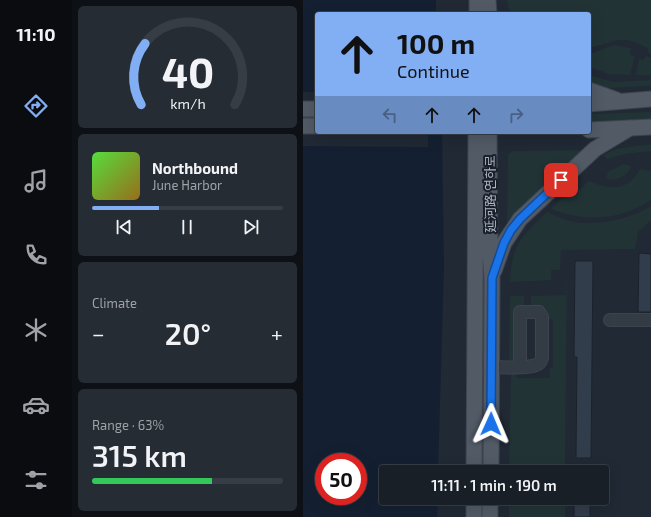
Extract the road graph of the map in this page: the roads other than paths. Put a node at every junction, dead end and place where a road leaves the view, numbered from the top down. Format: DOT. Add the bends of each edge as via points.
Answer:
graph roads {
  1 [pos="477,0"];
  2 [pos="488,0"];
  3 [pos="477,12"];
  4 [pos="489,12"];
  5 [pos="591,91"];
  6 [pos="651,99"];
  7 [pos="624,102"];
  8 [pos="591,104"];
  9 [pos="303,109"];
  10 [pos="315,109"];
  11 [pos="303,126"];
  12 [pos="315,126"];
  13 [pos="651,127"];
  14 [pos="630,128"];
  15 [pos="591,130"];
  16 [pos="476,134"];
  17 [pos="489,134"];
  18 [pos="492,278"];
  19 [pos="610,320"];
  20 [pos="651,320"];
  21 [pos="520,367"];
  22 [pos="491,368"];
  23 [pos="474,465"];
  24 [pos="491,465"];
  25 [pos="474,505"];
  26 [pos="490,505"];
  27 [pos="474,517"];
  28 [pos="490,517"];
  1 -- 3 [label="main road"];
  2 -- 4 [label="main road"];
  5 -- 7 [label="main road"];
  6 -- 7 [label="main road"];
  7 -- 8 [label="main road"];
  9 -- 10 [label="main road"];
  11 -- 12 [label="main road"];
  13 -- 14 [label="main road"];
  14 -- 15 [label="main road"];
  14 -- 18 [label="main road" via="595,149 520,219 504,243"];
  16 -- 23 [label="main road, 延河路 연하로"];
  17 -- 18 [label="main road, 延河路 연하로"];
  18 -- 22 [label="main road, 延河路 연하로"];
  19 -- 20 [label="lane"];
  21 -- 22 [label="lane"];
  22 -- 24 [label="main road, 延河路 연하로"];
  25 -- 27 [label="main road"];
  26 -- 28 [label="main road"];
}
